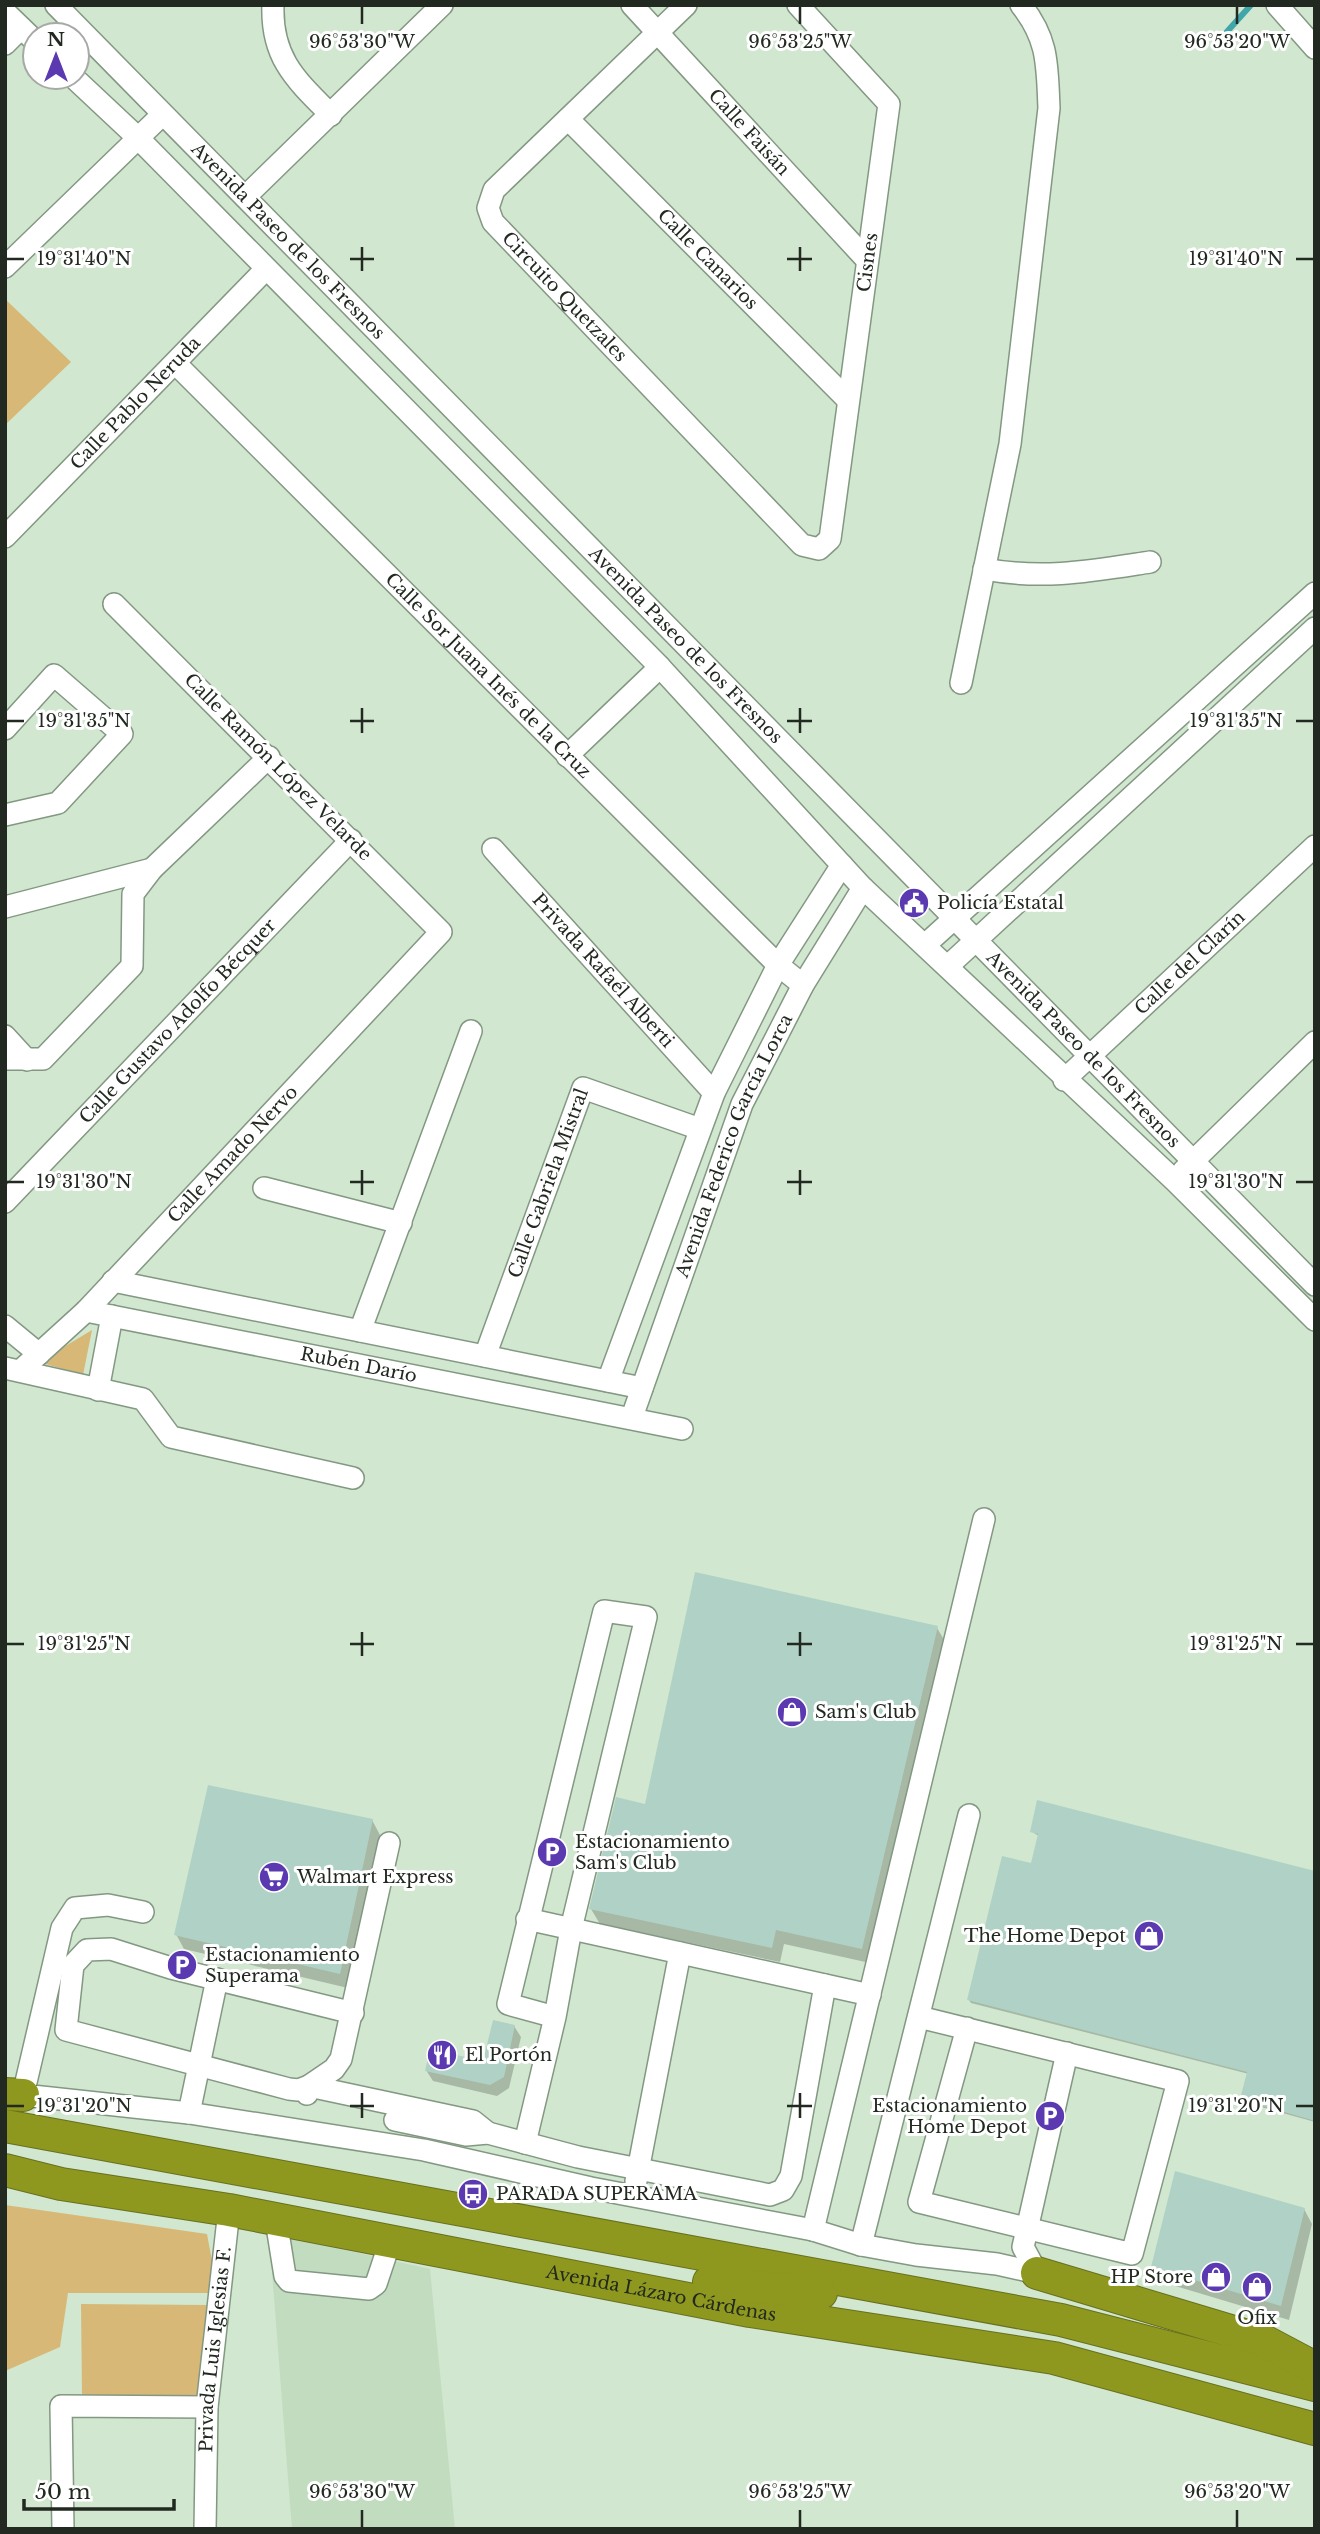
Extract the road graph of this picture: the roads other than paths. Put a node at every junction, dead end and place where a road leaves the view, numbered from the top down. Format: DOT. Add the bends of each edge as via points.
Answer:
graph roads {
  1 [pos="56,5"];
  2 [pos="273,5"];
  3 [pos="442,5"];
  4 [pos="632,5"];
  5 [pos="686,5"];
  6 [pos="798,5"];
  7 [pos="1021,5"];
  8 [pos="1278,7"];
  9 [pos="5,12"];
  10 [pos="21,28"];
  11 [pos="657,34"];
  12 [pos="1315,48"];
  13 [pos="88,91"];
  14 [pos="162,115"];
  15 [pos="331,115"];
  16 [pos="568,119"];
  17 [pos="137,137"];
  18 [pos="245,197"];
  19 [pos="866,260"];
  20 [pos="5,267"];
  21 [pos="266,269"];
  22 [pos="176,363"];
  23 [pos="848,400"];
  24 [pos="5,537"];
  25 [pos="819,549"];
  26 [pos="1150,562"];
  27 [pos="984,569"];
  28 [pos="1315,593"];
  29 [pos="114,604"];
  30 [pos="1315,628"];
  31 [pos="660,667"];
  32 [pos="718,677"];
  33 [pos="961,683"];
  34 [pos="692,702"];
  35 [pos="5,729"];
  36 [pos="567,756"];
  37 [pos="270,757"];
  38 [pos="5,815"];
  39 [pos="351,840"];
  40 [pos="1315,846"];
  41 [pos="493,849"];
  42 [pos="842,866"];
  43 [pos="152,869"];
  44 [pos="863,888"];
  45 [pos="5,907"];
  46 [pos="953,917"];
  47 [pos="441,932"];
  48 [pos="978,939"];
  49 [pos="926,944"];
  50 [pos="778,965"];
  51 [pos="948,966"];
  52 [pos="803,985"];
  53 [pos="471,1031"];
  54 [pos="5,1036"];
  55 [pos="1315,1042"];
  56 [pos="1090,1056"];
  57 [pos="5,1059"];
  58 [pos="27,1060"];
  59 [pos="1064,1080"];
  60 [pos="714,1093"];
  61 [pos="700,1129"];
  62 [pos="1193,1160"];
  63 [pos="1174,1180"];
  64 [pos="264,1188"];
  65 [pos="5,1202"];
  66 [pos="401,1223"];
  67 [pos="113,1281"];
  68 [pos="1315,1284"];
  69 [pos="86,1311"];
  70 [pos="111,1316"];
  71 [pos="1315,1320"];
  72 [pos="5,1326"];
  73 [pos="360,1331"];
  74 [pos="39,1354"];
  75 [pos="485,1356"];
  76 [pos="13,1370"];
  77 [pos="608,1381"];
  78 [pos="642,1388"];
  79 [pos="98,1390"];
  80 [pos="632,1417"];
  81 [pos="682,1429"];
  82 [pos="353,1478"];
  83 [pos="984,1519"];
  84 [pos="968,1815"];
  85 [pos="389,1843"];
  86 [pos="143,1912"];
  87 [pos="527,1919"];
  88 [pos="571,1929"];
  89 [pos="680,1953"];
  90 [pos="216,1979"];
  91 [pos="825,1985"];
  92 [pos="870,1995"];
  93 [pos="353,2013"];
  94 [pos="555,2017"];
  95 [pos="919,2017"];
  96 [pos="967,2028"];
  97 [pos="1067,2053"];
  98 [pos="199,2065"];
  99 [pos="305,2092"];
  100 [pos="14,2095"];
  101 [pos="189,2113"];
  102 [pos="5,2126"];
  103 [pos="525,2143"];
  104 [pos="5,2154"];
  105 [pos="639,2168"];
  106 [pos="5,2170"];
  107 [pos="61,2183"];
  108 [pos="5,2184"];
  109 [pos="633,2196"];
  110 [pos="229,2210"];
  111 [pos="276,2220"];
  112 [pos="813,2230"];
  113 [pos="390,2242"];
  114 [pos="861,2245"];
  115 [pos="1029,2250"];
  116 [pos="997,2264"];
  117 [pos="933,2295"];
  118 [pos="1315,2368"];
  119 [pos="1315,2385"];
  120 [pos="207,2407"];
  121 [pos="1315,2429"];
  122 [pos="63,2529"];
  123 [pos="205,2529"];
  1 -- 14 [label="street, Avenida Paseo de los Fresnos"];
  2 -- 15 [label="street" via="277,43 290,75"];
  3 -- 15 [label="street"];
  4 -- 11 [label="street, Calle Faisán"];
  5 -- 11 [label="street, Circuito Quetzales"];
  6 -- 19 [label="street, Cisnes" via="889,104"];
  7 -- 27 [label="street" via="1038,26 1047,56 1049,108 1010,444"];
  8 -- 12 [label="street"];
  9 -- 10 [label="street"];
  11 -- 16 [label="street, Circuito Quetzales"];
  11 -- 19 [label="street, Calle Faisán"];
  13 -- 17 [label="street, Avenida Paseo de los Fresnos"];
  14 -- 17 [label="street"];
  14 -- 18 [label="street, Avenida Paseo de los Fresnos"];
  15 -- 18 [label="street"];
  16 -- 23 [label="street, Calle Canarios"];
  16 -- 25 [label="street, Circuito Quetzales" via="494,190 488,208 493,222 802,545"];
  17 -- 20 [label="street"];
  17 -- 21 [label="street, Avenida Paseo de los Fresnos"];
  18 -- 32 [label="street, Avenida Paseo de los Fresnos"];
  19 -- 23 [label="street, Cisnes"];
  21 -- 22 [label="street, Calle Pablo Neruda"];
  21 -- 31 [label="street, Avenida Paseo de los Fresnos"];
  22 -- 24 [label="street, Calle Pablo Neruda"];
  22 -- 36 [label="street, Calle Sor Juana Inés de la Cruz"];
  23 -- 25 [label="street, Cisnes" via="830,539"];
  26 -- 27 [label="street" via="1062,576 1022,576"];
  27 -- 33 [label="street"];
  28 -- 46 [label="street"];
  29 -- 37 [label="street, Calle Ramón López Velarde"];
  30 -- 48 [label="street"];
  31 -- 34 [label="street, Avenida Paseo de los Fresnos"];
  31 -- 36 [label="street"];
  32 -- 34 [label="street"];
  32 -- 46 [label="street, Avenida Paseo de los Fresnos"];
  34 -- 42 [label="street, Avenida Paseo de los Fresnos"];
  35 -- 38 [label="street" via="54,675 122,734 58,803"];
  36 -- 50 [label="street, Calle Sor Juana Inés de la Cruz"];
  37 -- 39 [label="street, Calle Ramón López Velarde"];
  37 -- 43 [label="street"];
  39 -- 47 [label="street, Calle Ramón López Velarde"];
  39 -- 65 [label="street, Calle Gustavo Adolfo Bécquer"];
  40 -- 56 [label="street, Calle del Clarín"];
  41 -- 60 [label="street, Privada Rafaél Alberti"];
  42 -- 44 [label="street, Avenida Paseo de los Fresnos"];
  42 -- 50 [label="street, Avenida Federico García Lorca"];
  43 -- 45 [label="street"];
  43 -- 58 [label="street" via="133,894 132,966 43,1059"];
  44 -- 49 [label="street, Avenida Paseo de los Fresnos"];
  44 -- 52 [label="street, Avenida Federico García Lorca"];
  46 -- 48 [label="street, Avenida Paseo de los Fresnos"];
  46 -- 49 [label="street"];
  47 -- 67 [label="street, Calle Amado Nervo"];
  48 -- 51 [label="street"];
  48 -- 56 [label="street, Avenida Paseo de los Fresnos"];
  49 -- 51 [label="street, Avenida Paseo de los Fresnos"];
  50 -- 52 [label="street, Calle Sor Juana Inés de la Cruz"];
  50 -- 60 [label="street, Avenida Federico García Lorca"];
  51 -- 59 [label="street, Avenida Paseo de los Fresnos"];
  52 -- 78 [label="street, Avenida Federico García Lorca" via="742,1104"];
  53 -- 66 [label="street"];
  54 -- 58 [label="street"];
  55 -- 62 [label="street"];
  56 -- 59 [label="street, Calle del Clarín"];
  56 -- 62 [label="street, Avenida Paseo de los Fresnos"];
  57 -- 58 [label="street"];
  59 -- 63 [label="street, Avenida Paseo de los Fresnos"];
  60 -- 61 [label="street, Avenida Federico García Lorca"];
  61 -- 75 [label="street, Calle Gabriela Mistral" via="583,1088"];
  61 -- 77 [label="street, Avenida Federico García Lorca"];
  62 -- 63 [label="street"];
  62 -- 68 [label="street, Avenida Paseo de los Fresnos"];
  63 -- 71 [label="street, Avenida Paseo de los Fresnos"];
  64 -- 66 [label="street"];
  66 -- 73 [label="street"];
  67 -- 69 [label="street, Calle Amado Nervo"];
  67 -- 73 [label="street, Rubén Darío"];
  69 -- 70 [label="street, Rubén Darío"];
  69 -- 74 [label="street, Calle Amado Nervo"];
  70 -- 79 [label="street"];
  70 -- 80 [label="street, Rubén Darío"];
  72 -- 74 [label="street"];
  73 -- 75 [label="street, Rubén Darío"];
  74 -- 76 [label="street, Calle Amado Nervo"];
  75 -- 77 [label="street, Rubén Darío"];
  76 -- 79 [label="street"];
  77 -- 78 [label="street, Rubén Darío"];
  78 -- 80 [label="street, Avenida Federico García Lorca"];
  79 -- 82 [label="street" via="143,1399 171,1437"];
  80 -- 81 [label="street, Rubén Darío"];
  83 -- 92 [label="street"];
  84 -- 95 [label="street"];
  85 -- 93 [label="street"];
  86 -- 100 [label="street" via="108,1905 75,1908 62,1928"];
  87 -- 88 [label="street"];
  87 -- 88 [label="street" via="604,1611 646,1617"];
  87 -- 94 [label="street" via="508,2004"];
  88 -- 89 [label="street"];
  88 -- 94 [label="street"];
  89 -- 91 [label="street"];
  89 -- 105 [label="street"];
  90 -- 93 [label="street"];
  90 -- 98 [label="street"];
  90 -- 98 [label="street" via="111,1948 87,1950 74,1965 66,2030"];
  91 -- 92 [label="street"];
  91 -- 105 [label="street" via="791,2176 783,2190 770,2195 736,2190"];
  92 -- 112 [label="street"];
  93 -- 99 [label="street" via="341,2059"];
  94 -- 103 [label="street"];
  95 -- 96 [label="street"];
  95 -- 114 [label="street"];
  96 -- 97 [label="street"];
  96 -- 115 [label="street" via="919,2202"];
  97 -- 115 [label="street"];
  97 -- 115 [label="street" via="1178,2081 1132,2254"];
  98 -- 99 [label="street"];
  98 -- 101 [label="street"];
  99 -- 103 [label="street" via="473,2121 488,2133"];
  100 -- 101 [label="street"];
  101 -- 109 [label="street" via="424,2150"];
  102 -- 117 [label="highway"];
  103 -- 105 [label="street"];
  104 -- 117 [label="highway" via="736,2287"];
  105 -- 109 [label="street"];
  106 -- 107 [label="highway, Avenida Lázaro Cárdenas"];
  107 -- 108 [label="highway"];
  107 -- 110 [label="highway, Avenida Lázaro Cárdenas"];
  109 -- 112 [label="street"];
  110 -- 111 [label="highway, Avenida Lázaro Cárdenas"];
  110 -- 120 [label="street, Privada Luis Iglesias F."];
  111 -- 113 [label="highway, Avenida Lázaro Cárdenas"];
  111 -- 113 [label="street" via="289,2281 369,2289 376,2284"];
  112 -- 114 [label="street"];
  113 -- 121 [label="highway, Avenida Lázaro Cárdenas" via="750,2311 1054,2358"];
  114 -- 116 [label="street"];
  115 -- 116 [label="street"];
  115 -- 116 [label="street"];
  115 -- 118 [label="highway" via="1264,2342"];
  117 -- 119 [label="highway" via="1061,2319"];
  120 -- 122 [label="street" via="61,2406"];
  120 -- 123 [label="street, Privada Luis Iglesias F."];
}
